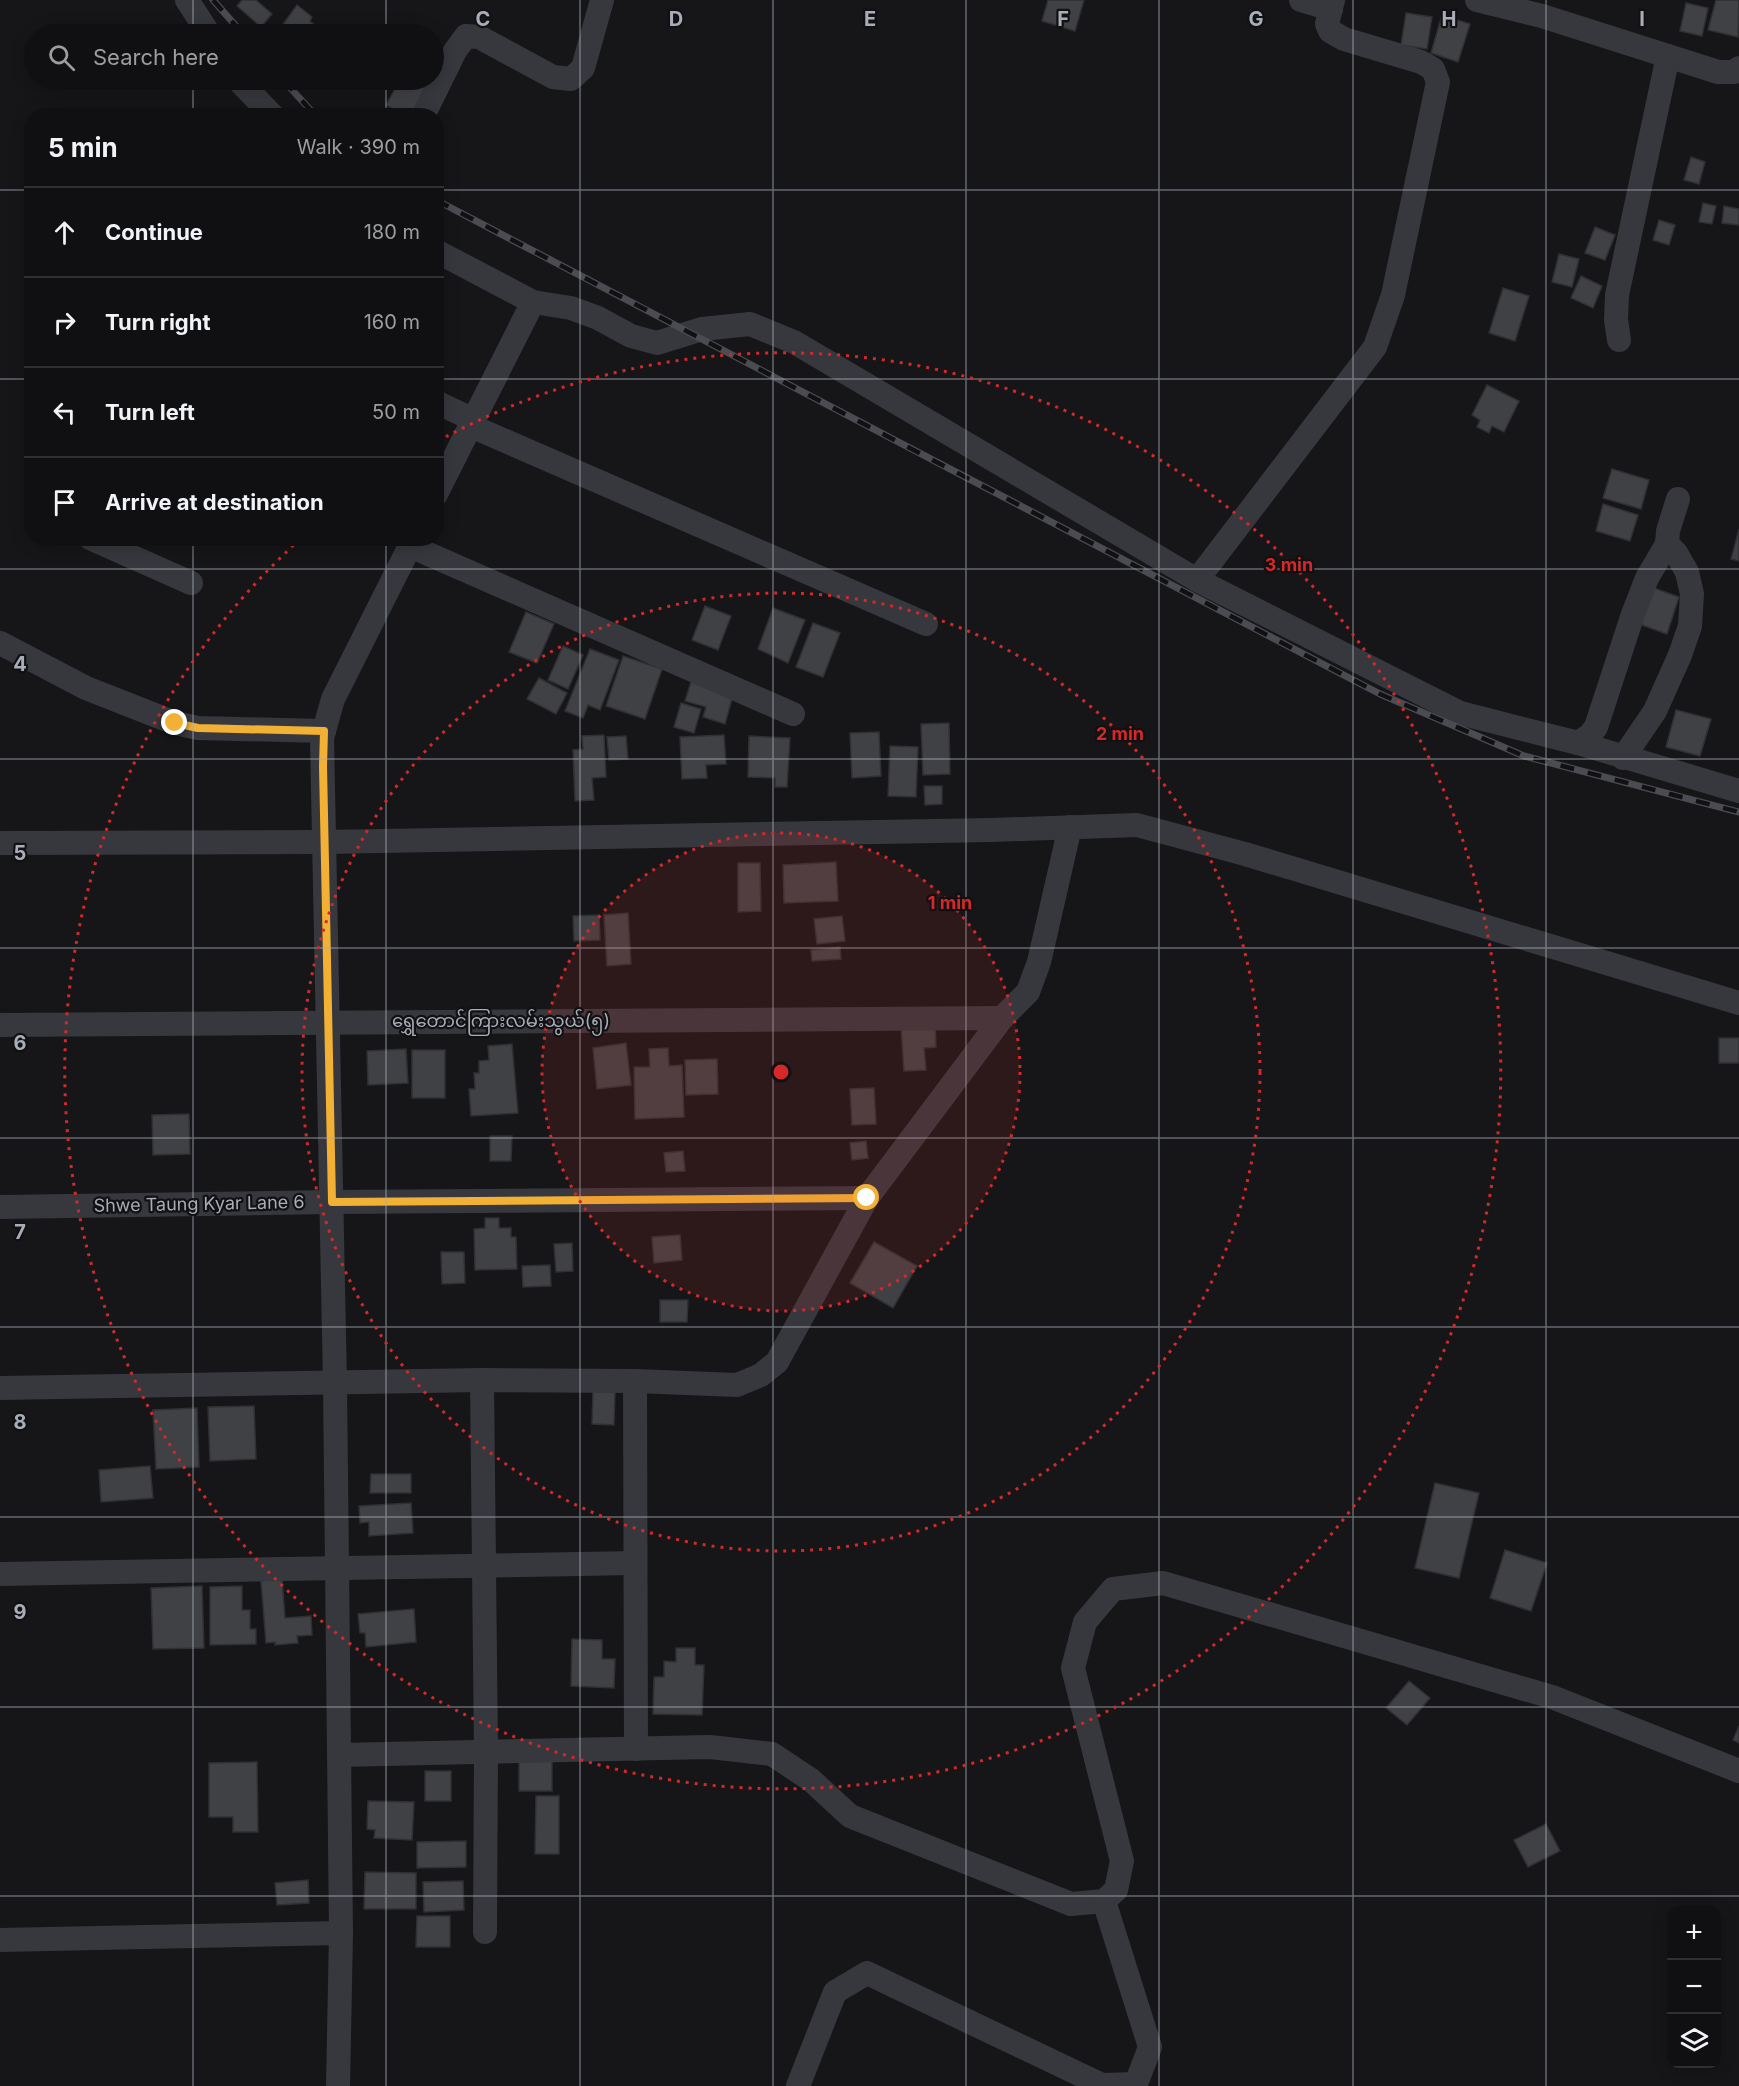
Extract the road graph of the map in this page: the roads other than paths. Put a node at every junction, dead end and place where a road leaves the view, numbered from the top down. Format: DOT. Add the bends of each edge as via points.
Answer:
graph roads {
  1 [pos="187,0"];
  2 [pos="602,0"];
  3 [pos="1301,0"];
  4 [pos="1477,0"];
  5 [pos="1332,4"];
  6 [pos="1544,8"];
  7 [pos="203,24"];
  8 [pos="1668,56"];
  9 [pos="1739,68"];
  10 [pos="444,75"];
  11 [pos="248,90"];
  12 [pos="436,90"];
  13 [pos="265,108"];
  14 [pos="427,108"];
  15 [pos="444,255"];
  16 [pos="533,302"];
  17 [pos="1619,340"];
  18 [pos="444,407"];
  19 [pos="472,423"];
  20 [pos="444,478"];
  21 [pos="1678,499"];
  22 [pos="1667,544"];
  23 [pos="108,546"];
  24 [pos="410,546"];
  25 [pos="421,546"];
  26 [pos="1197,580"];
  27 [pos="192,583"];
  28 [pos="926,624"];
  29 [pos="0,643"];
  30 [pos="793,714"];
  31 [pos="324,731"];
  32 [pos="1578,744"];
  33 [pos="1623,758"];
  34 [pos="1739,791"];
  35 [pos="1070,827"];
  36 [pos="324,842"];
  37 [pos="0,843"];
  38 [pos="1739,1003"];
  39 [pos="1002,1018"];
  40 [pos="328,1023"];
  41 [pos="0,1025"];
  42 [pos="867,1198"];
  43 [pos="332,1202"];
  44 [pos="0,1207"];
  45 [pos="482,1380"];
  46 [pos="635,1381"];
  47 [pos="335,1384"];
  48 [pos="0,1388"];
  49 [pos="635,1563"];
  50 [pos="484,1566"];
  51 [pos="337,1567"];
  52 [pos="0,1574"];
  53 [pos="636,1749"];
  54 [pos="486,1752"];
  55 [pos="339,1755"];
  56 [pos="1739,1771"];
  57 [pos="1104,1902"];
  58 [pos="485,1932"];
  59 [pos="341,1933"];
  60 [pos="0,1940"];
  61 [pos="338,2086"];
  62 [pos="798,2086"];
  1 -- 7 [label="street"];
  2 -- 10 [label="street" via="583,68 571,79 553,77 479,37 466,36"];
  3 -- 5 [label="street"];
  4 -- 6 [label="street"];
  5 -- 26 [label="street" via="1327,24 1336,36 1421,62 1433,69 1438,82 1393,295 1375,347"];
  6 -- 8 [label="street"];
  8 -- 9 [label="street" via="1718,72"];
  8 -- 17 [label="street" via="1617,295"];
  11 -- 13 [label="street"];
  12 -- 14 [label="street"];
  15 -- 16 [label="street"];
  16 -- 19 [label="street"];
  16 -- 26 [label="street" via="571,308 631,336 657,343 726,326 750,324 768,330"];
  18 -- 19 [label="street"];
  19 -- 20 [label="street"];
  19 -- 28 [label="street"];
  21 -- 22 [label="street"];
  22 -- 32 [label="street" via="1647,578 1633,614 1596,727"];
  22 -- 33 [label="street" via="1687,572 1692,594 1690,626 1655,711"];
  23 -- 27 [label="street"];
  24 -- 31 [label="street" via="333,699"];
  25 -- 30 [label="street"];
  26 -- 32 [label="street" via="1460,713"];
  29 -- 31 [label="street" via="86,688 175,723 198,728"];
  31 -- 36 [label="street"];
  32 -- 33 [label="street"];
  33 -- 34 [label="street"];
  35 -- 36 [label="street"];
  35 -- 38 [label="street" via="1137,825"];
  35 -- 39 [label="street" via="1039,962 1028,992"];
  36 -- 37 [label="street"];
  36 -- 40 [label="street"];
  39 -- 40 [label="street, ရွှေတောင်ကြားလမ်းသွယ်(၅)"];
  39 -- 42 [label="street"];
  40 -- 41 [label="street, ရွှေတောင်ကြားလမ်းသွယ်(၅)"];
  40 -- 43 [label="street"];
  42 -- 43 [label="street, Shwe Taung Kyar Lane 6"];
  42 -- 46 [label="street" via="777,1362 761,1376 737,1385"];
  43 -- 44 [label="street, Shwe Taung Kyar Lane 6"];
  43 -- 47 [label="street"];
  45 -- 46 [label="street"];
  45 -- 47 [label="street"];
  45 -- 50 [label="street"];
  46 -- 49 [label="street"];
  47 -- 48 [label="street"];
  47 -- 51 [label="street"];
  49 -- 50 [label="street"];
  49 -- 53 [label="street"];
  50 -- 51 [label="street"];
  50 -- 54 [label="street"];
  51 -- 52 [label="street"];
  51 -- 55 [label="street"];
  53 -- 54 [label="street"];
  53 -- 57 [label="street" via="710,1747 772,1754 811,1780 850,1816 1071,1904"];
  54 -- 55 [label="street"];
  54 -- 58 [label="street"];
  55 -- 59 [label="street"];
  56 -- 57 [label="street" via="1552,1697 1163,1583 1113,1589 1085,1622 1073,1668 1122,1861 1116,1890"];
  57 -- 62 [label="street" via="1150,2047 1136,2084 1102,2085 867,1973 835,1992"];
  59 -- 60 [label="street"];
  59 -- 61 [label="street"];
}
